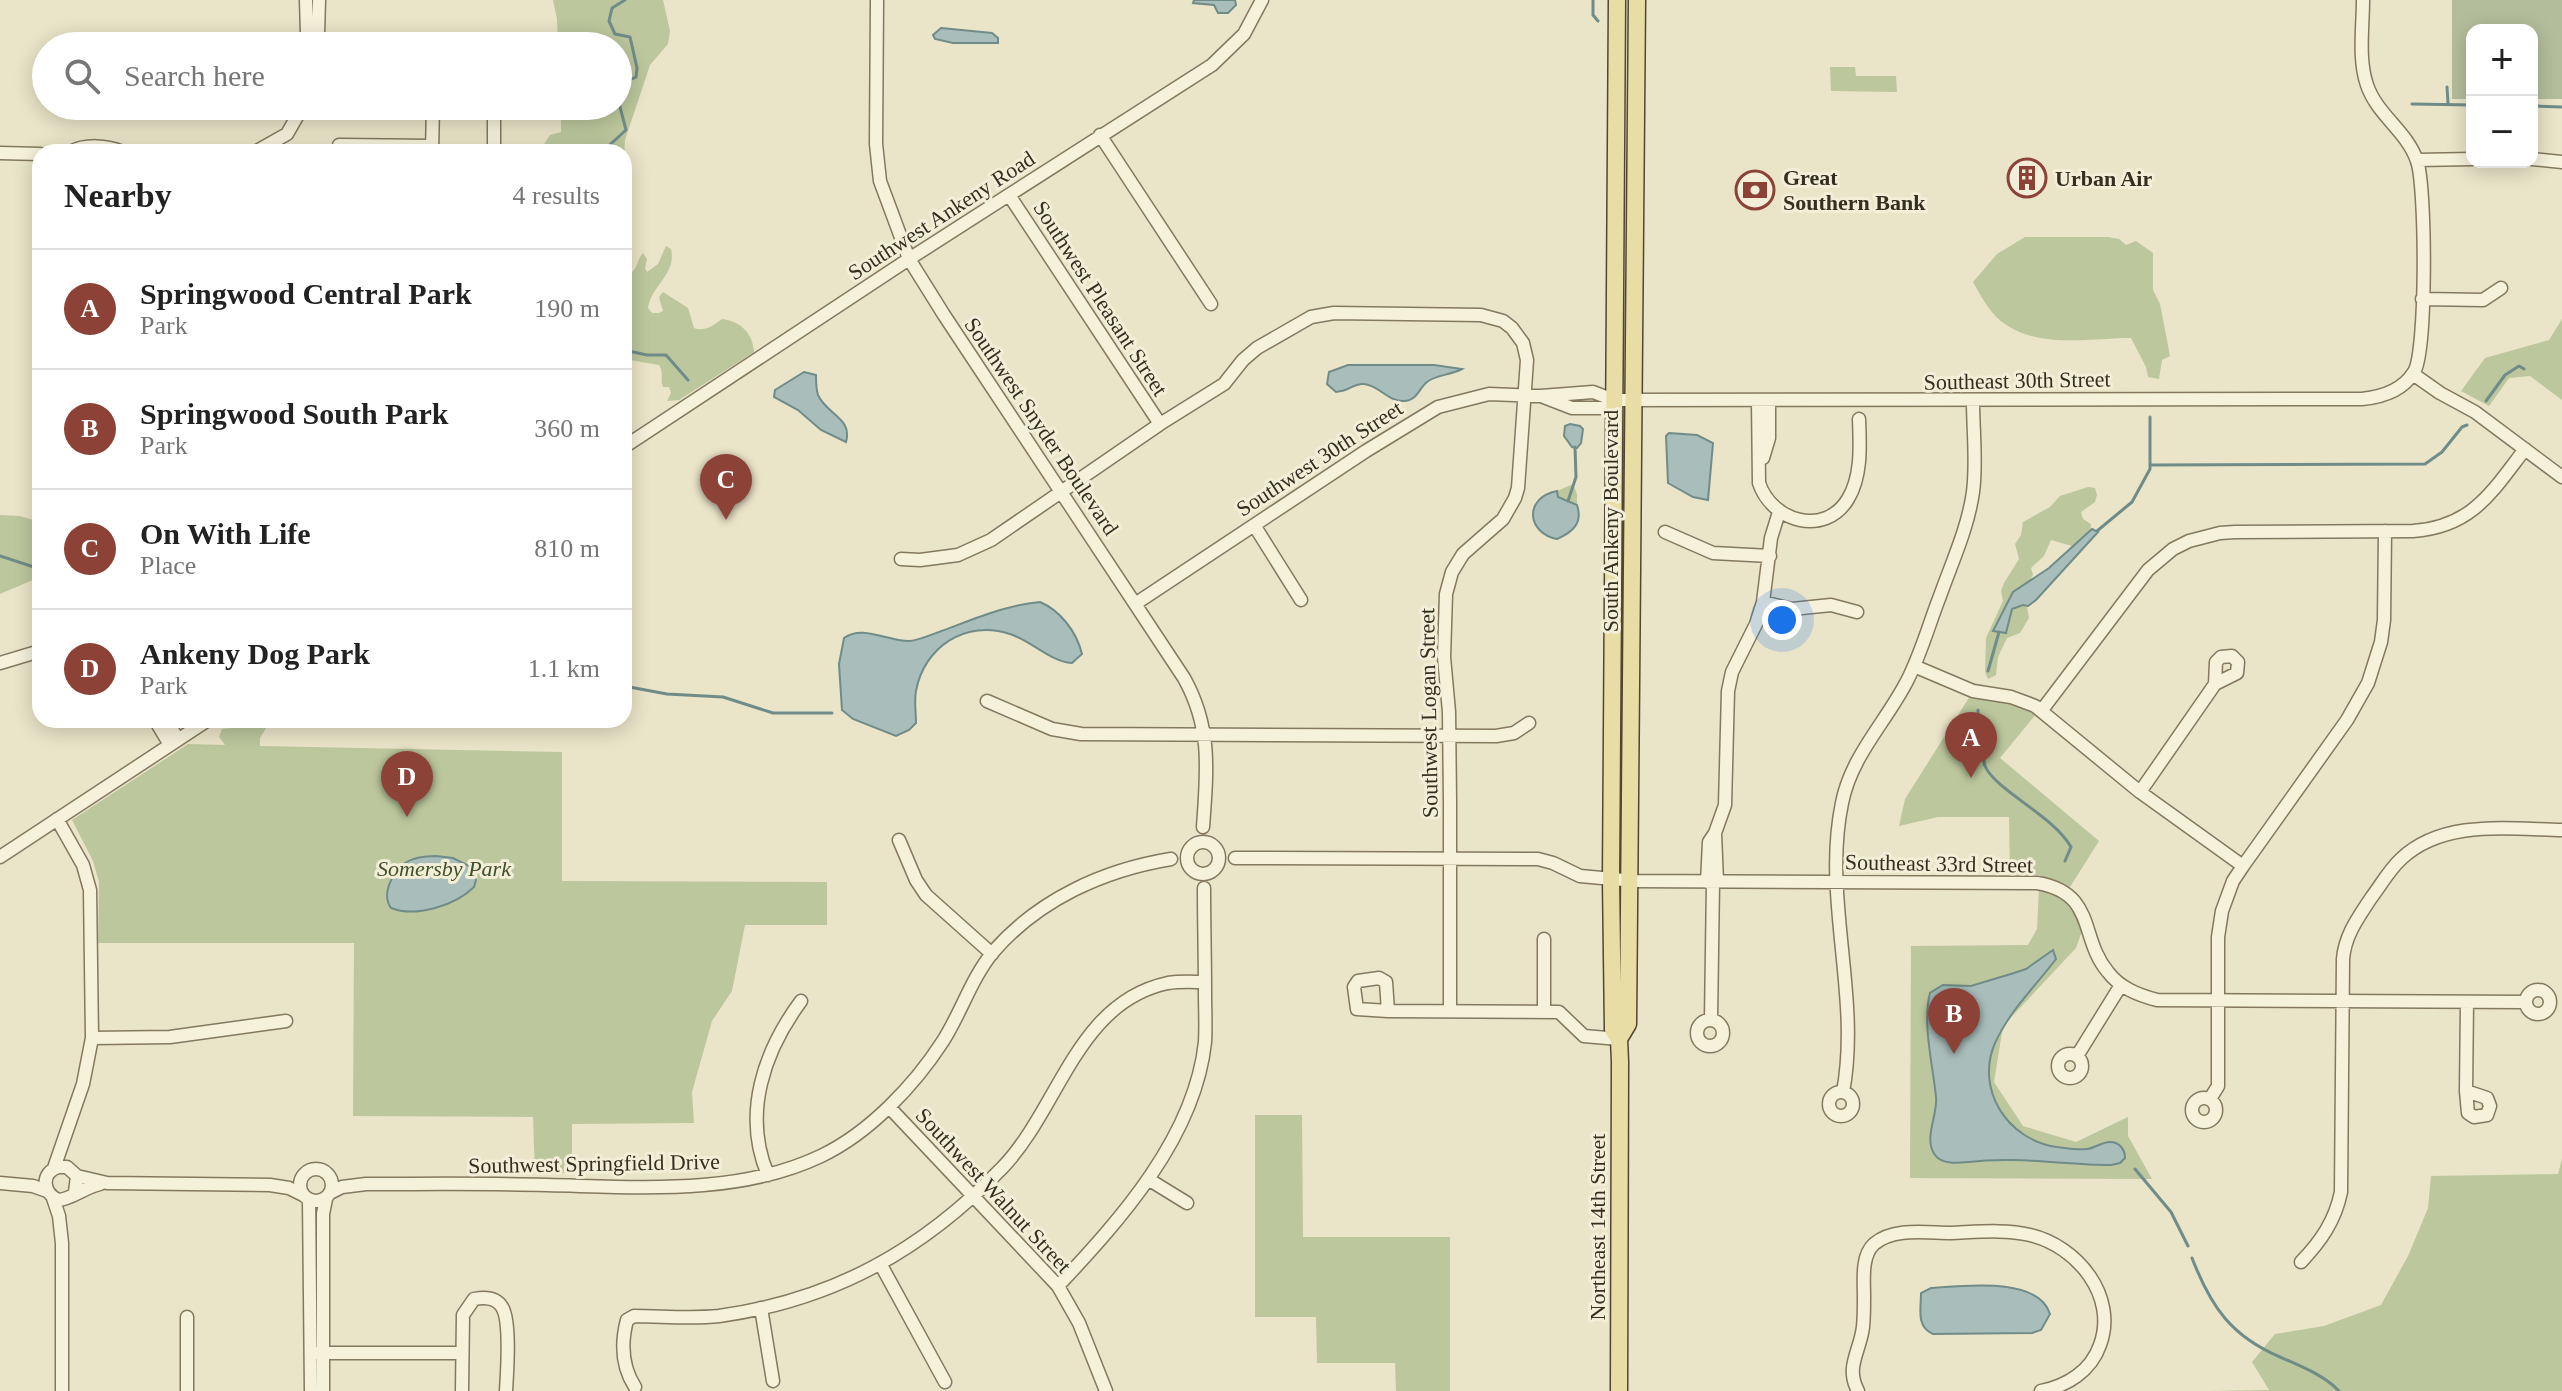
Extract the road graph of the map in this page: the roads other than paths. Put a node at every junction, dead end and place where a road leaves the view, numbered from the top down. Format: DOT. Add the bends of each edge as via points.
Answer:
graph roads {
  1 [pos="306,0"];
  2 [pos="319,0"];
  3 [pos="875,0"];
  4 [pos="1262,0"];
  5 [pos="1617,0"];
  6 [pos="1637,0"];
  7 [pos="2363,0"];
  8 [pos="307,32"];
  9 [pos="318,32"];
  10 [pos="295,120"];
  11 [pos="433,120"];
  12 [pos="494,120"];
  13 [pos="1100,135"];
  14 [pos="284,141"];
  15 [pos="432,144"];
  16 [pos="494,144"];
  17 [pos="0,153"];
  18 [pos="32,154"];
  19 [pos="2466,159"];
  20 [pos="2417,160"];
  21 [pos="2538,160"];
  22 [pos="2562,162"];
  23 [pos="1009,195"];
  24 [pos="909,259"];
  25 [pos="2501,288"];
  26 [pos="2422,299"];
  27 [pos="1211,304"];
  28 [pos="2413,374"];
  29 [pos="1524,394"];
  30 [pos="1614,400"];
  31 [pos="1632,400"];
  32 [pos="1764,401"];
  33 [pos="1973,401"];
  34 [pos="1859,419"];
  35 [pos="1160,424"];
  36 [pos="632,442"];
  37 [pos="2525,449"];
  38 [pos="2562,477"];
  39 [pos="1062,492"];
  40 [pos="1779,512"];
  41 [pos="1254,525"];
  42 [pos="2385,531"];
  43 [pos="1665,532"];
  44 [pos="1770,556"];
  45 [pos="901,559"];
  46 [pos="1301,600"];
  47 [pos="1763,602"];
  48 [pos="1135,604"];
  49 [pos="1857,612"];
  50 [pos="32,653"];
  51 [pos="0,663"];
  52 [pos="1914,666"];
  53 [pos="2215,684"];
  54 [pos="987,701"];
  55 [pos="2042,710"];
  56 [pos="1529,723"];
  57 [pos="162,728"];
  58 [pos="169,728"];
  59 [pos="196,728"];
  60 [pos="1205,734"];
  61 [pos="1449,736"];
  62 [pos="174,742"];
  63 [pos="2140,792"];
  64 [pos="57,819"];
  65 [pos="2562,830"];
  66 [pos="899,840"];
  67 [pos="1206,850"];
  68 [pos="0,857"];
  69 [pos="1171,859"];
  70 [pos="1450,859"];
  71 [pos="2243,866"];
  72 [pos="1199,872"];
  73 [pos="1611,880"];
  74 [pos="1629,881"];
  75 [pos="1712,882"];
  76 [pos="1838,882"];
  77 [pos="1544,939"];
  78 [pos="992,954"];
  79 [pos="1205,982"];
  80 [pos="2121,985"];
  81 [pos="801,1001"];
  82 [pos="2218,1002"];
  83 [pos="2343,1002"];
  84 [pos="2467,1002"];
  85 [pos="2526,1002"];
  86 [pos="1450,1010"];
  87 [pos="1388,1011"];
  88 [pos="1544,1011"];
  89 [pos="1711,1020"];
  90 [pos="286,1021"];
  91 [pos="92,1038"];
  92 [pos="1619,1039"];
  93 [pos="2077,1056"];
  94 [pos="1620,1062"];
  95 [pos="2466,1091"];
  96 [pos="1843,1092"];
  97 [pos="2210,1099"];
  98 [pos="889,1107"];
  99 [pos="66,1136"];
  100 [pos="51,1171"];
  101 [pos="74,1172"];
  102 [pos="768,1175"];
  103 [pos="331,1176"];
  104 [pos="301,1177"];
  105 [pos="1148,1179"];
  106 [pos="6,1183"];
  107 [pos="107,1183"];
  108 [pos="366,1184"];
  109 [pos="259,1185"];
  110 [pos="50,1195"];
  111 [pos="72,1195"];
  112 [pos="974,1195"];
  113 [pos="328,1196"];
  114 [pos="306,1198"];
  115 [pos="1187,1203"];
  116 [pos="62,1243"];
  117 [pos="2301,1262"];
  118 [pos="881,1265"];
  119 [pos="1058,1286"];
  120 [pos="761,1308"];
  121 [pos="187,1317"];
  122 [pos="317,1353"];
  123 [pos="462,1353"];
  124 [pos="773,1381"];
  125 [pos="945,1382"];
  126 [pos="635,1387"];
  127 [pos="62,1391"];
  128 [pos="187,1391"];
  129 [pos="311,1391"];
  130 [pos="323,1391"];
  131 [pos="462,1391"];
  132 [pos="506,1391"];
  133 [pos="1106,1391"];
  134 [pos="1619,1391"];
  135 [pos="1858,1391"];
  136 [pos="2041,1391"];
  1 -- 8 [label="street"];
  2 -- 9 [label="street"];
  3 -- 24 [label="street, Southwest Snyder Boulevard" via="877,165"];
  4 -- 13 [label="street, Southwest Ankeny Road" via="1244,34 1212,65"];
  5 -- 30 [label="main road, South Ankeny Boulevard"];
  6 -- 31 [label="main road, South Ankeny Boulevard"];
  7 -- 20 [label="street" via="2367,86"];
  10 -- 14 [label="street"];
  11 -- 15 [label="street"];
  12 -- 16 [label="street"];
  13 -- 23 [label="street, Southwest Ankeny Road"];
  13 -- 27 [label="street"];
  17 -- 18 [label="street"];
  19 -- 20 [label="street"];
  20 -- 26 [label="street" via="2423,187"];
  21 -- 22 [label="street"];
  23 -- 24 [label="street, Southwest Ankeny Road"];
  23 -- 35 [label="street, Southwest Pleasant Street"];
  24 -- 36 [label="street, Southwest Ankeny Road"];
  24 -- 39 [label="street, Southwest Snyder Boulevard"];
  25 -- 26 [label="street" via="2483,300"];
  26 -- 28 [label="street" via="2422,347"];
  28 -- 33 [label="street, Southeast 30th Street" via="2396,390 2362,399"];
  28 -- 37 [label="street"];
  29 -- 30 [label="street, Southwest 30th Street" via="1572,408 1604,408"];
  29 -- 35 [label="street, Southwest Logan Street" via="1525,350 1503,321 1474,315 1323,314 1257,348 1224,384"];
  29 -- 41 [label="street, Southwest 30th Street" via="1472,397 1430,411"];
  29 -- 61 [label="street, Southwest Logan Street" via="1515,498 1503,519 1463,554 1446,594"];
  30 -- 31 [label="street, Southeast 30th Street"];
  30 -- 73 [label="main road, South Ankeny Boulevard"];
  31 -- 32 [label="street, Southeast 30th Street"];
  31 -- 74 [label="main road, South Ankeny Boulevard"];
  32 -- 33 [label="street, Southeast 30th Street"];
  32 -- 40 [label="street" via="1769,438 1759,483"];
  33 -- 52 [label="street" via="1969,513"];
  34 -- 40 [label="street" via="1856,479 1842,507 1819,519 1795,519"];
  35 -- 39 [label="street"];
  37 -- 38 [label="street"];
  37 -- 42 [label="street" via="2482,503 2457,521 2428,530"];
  39 -- 45 [label="street" via="974,549 932,559"];
  39 -- 48 [label="street, Southwest Snyder Boulevard"];
  40 -- 44 [label="street"];
  41 -- 46 [label="street"];
  41 -- 48 [label="street, Southwest 30th Street"];
  42 -- 55 [label="street" via="2220,533 2173,549 2148,570"];
  42 -- 71 [label="street" via="2384,620 2368,683"];
  43 -- 44 [label="street" via="1713,553"];
  44 -- 47 [label="street"];
  47 -- 49 [label="street" via="1792,609 1831,605"];
  47 -- 75 [label="street" via="1728,691 1725,805 1707,848"];
  48 -- 60 [label="street, Southwest Snyder Boulevard" via="1191,690"];
  50 -- 51 [label="street"];
  52 -- 55 [label="street" via="1973,691 2018,699"];
  52 -- 76 [label="street" via="1847,785 1838,826"];
  53 -- 63 [label="street"];
  54 -- 60 [label="street" via="1067,732"];
  55 -- 63 [label="street"];
  56 -- 61 [label="street" via="1508,734"];
  57 -- 62 [label="street"];
  58 -- 62 [label="street"];
  59 -- 62 [label="street"];
  60 -- 61 [label="street"];
  60 -- 67 [label="street, Southwest Snyder Boulevard"];
  61 -- 70 [label="street, Southwest Logan Street"];
  62 -- 64 [label="street"];
  63 -- 71 [label="street"];
  64 -- 68 [label="street"];
  64 -- 91 [label="street" via="83,865 90,890"];
  65 -- 83 [label="street" via="2460,831 2430,839 2409,852 2348,936"];
  66 -- 78 [label="street" via="926,895"];
  67 -- 69 [label="street, Southwest Springfield Drive"];
  67 -- 70 [label="street" via="1235,858"];
  67 -- 72 [label="street"];
  67 -- 72 [label="street, Southwest Snyder Boulevard" via="1188,858"];
  69 -- 72 [label="street"];
  69 -- 78 [label="street, Southwest Springfield Drive" via="1086,883 1036,914"];
  70 -- 73 [label="street" via="1538,859 1580,876"];
  70 -- 86 [label="street, Southwest Logan Street"];
  71 -- 82 [label="street" via="2222,911"];
  72 -- 79 [label="street" via="1204,888"];
  73 -- 74 [label="street"];
  73 -- 92 [label="main road, South Ankeny Boulevard" via="1613,1030"];
  74 -- 75 [label="street, Southeast 33rd Street"];
  74 -- 92 [label="main road, South Ankeny Boulevard" via="1628,1024"];
  75 -- 76 [label="street, Southeast 33rd Street"];
  75 -- 89 [label="street"];
  76 -- 80 [label="street, Southeast 33rd Street" via="2049,885 2082,911 2096,954"];
  76 -- 96 [label="street" via="1848,1019"];
  77 -- 88 [label="street"];
  78 -- 98 [label="street, Southwest Springfield Drive" via="943,1042"];
  79 -- 105 [label="street" via="1205,1042 1196,1082"];
  79 -- 112 [label="street" via="1146,989 1111,1009 1070,1063 1035,1125"];
  80 -- 82 [label="street, Southeast 33rd Street" via="2157,1000"];
  80 -- 93 [label="street"];
  81 -- 102 [label="street" via="769,1056 757,1101 760,1157"];
  82 -- 83 [label="street, Southeast 33rd Street"];
  82 -- 97 [label="street" via="2218,1086"];
  83 -- 84 [label="street, Southeast 33rd Street"];
  83 -- 117 [label="street" via="2341,1192 2332,1223"];
  84 -- 85 [label="street, Southeast 33rd Street"];
  84 -- 95 [label="street"];
  86 -- 87 [label="street"];
  86 -- 88 [label="street"];
  88 -- 92 [label="street" via="1559,1012 1584,1036"];
  90 -- 91 [label="street" via="170,1037"];
  91 -- 99 [label="street"];
  92 -- 94 [label="main road, South Ankeny Boulevard"];
  94 -- 134 [label="main road, Northeast 14th Street"];
  98 -- 102 [label="street, Southwest Springfield Drive" via="823,1156"];
  98 -- 112 [label="street, Southwest Walnut Street"];
  99 -- 100 [label="street"];
  99 -- 101 [label="street"];
  100 -- 101 [label="street"];
  100 -- 106 [label="street"];
  100 -- 110 [label="street" via="45,1183"];
  101 -- 107 [label="street"];
  101 -- 111 [label="street"];
  102 -- 108 [label="street, Southwest Springfield Drive" via="674,1186"];
  103 -- 104 [label="street" via="320,1168"];
  103 -- 108 [label="street, Southwest Springfield Drive"];
  103 -- 113 [label="street"];
  104 -- 109 [label="street"];
  104 -- 114 [label="street"];
  105 -- 115 [label="street"];
  105 -- 119 [label="street" via="1111,1230"];
  106 -- 110 [label="street"];
  107 -- 109 [label="street"];
  107 -- 111 [label="street"];
  108 -- 113 [label="street, Southwest Springfield Drive" via="342,1187"];
  109 -- 114 [label="street" via="289,1188"];
  110 -- 111 [label="street" via="62,1200"];
  110 -- 116 [label="street"];
  111 -- 116 [label="street"];
  112 -- 118 [label="street"];
  112 -- 119 [label="street, Southwest Walnut Street"];
  113 -- 114 [label="street" via="317,1202"];
  113 -- 122 [label="street"];
  114 -- 122 [label="street"];
  116 -- 127 [label="street"];
  118 -- 120 [label="street" via="816,1293"];
  118 -- 125 [label="street"];
  119 -- 133 [label="street, Southwest Walnut Street"];
  120 -- 124 [label="street"];
  120 -- 126 [label="street" via="627,1320 625,1372"];
  121 -- 128 [label="street"];
  122 -- 123 [label="street"];
  122 -- 129 [label="street"];
  122 -- 130 [label="street"];
  123 -- 131 [label="street"];
  123 -- 132 [label="street" via="467,1306 482,1297 496,1301 506,1325"];
  135 -- 136 [label="street" via="1852,1362 1863,1327 1864,1270 1872,1246 1907,1233 2012,1232 2047,1240 2063,1250 2086,1270 2102,1300 2104,1330 2094,1359 2070,1381"];
}
